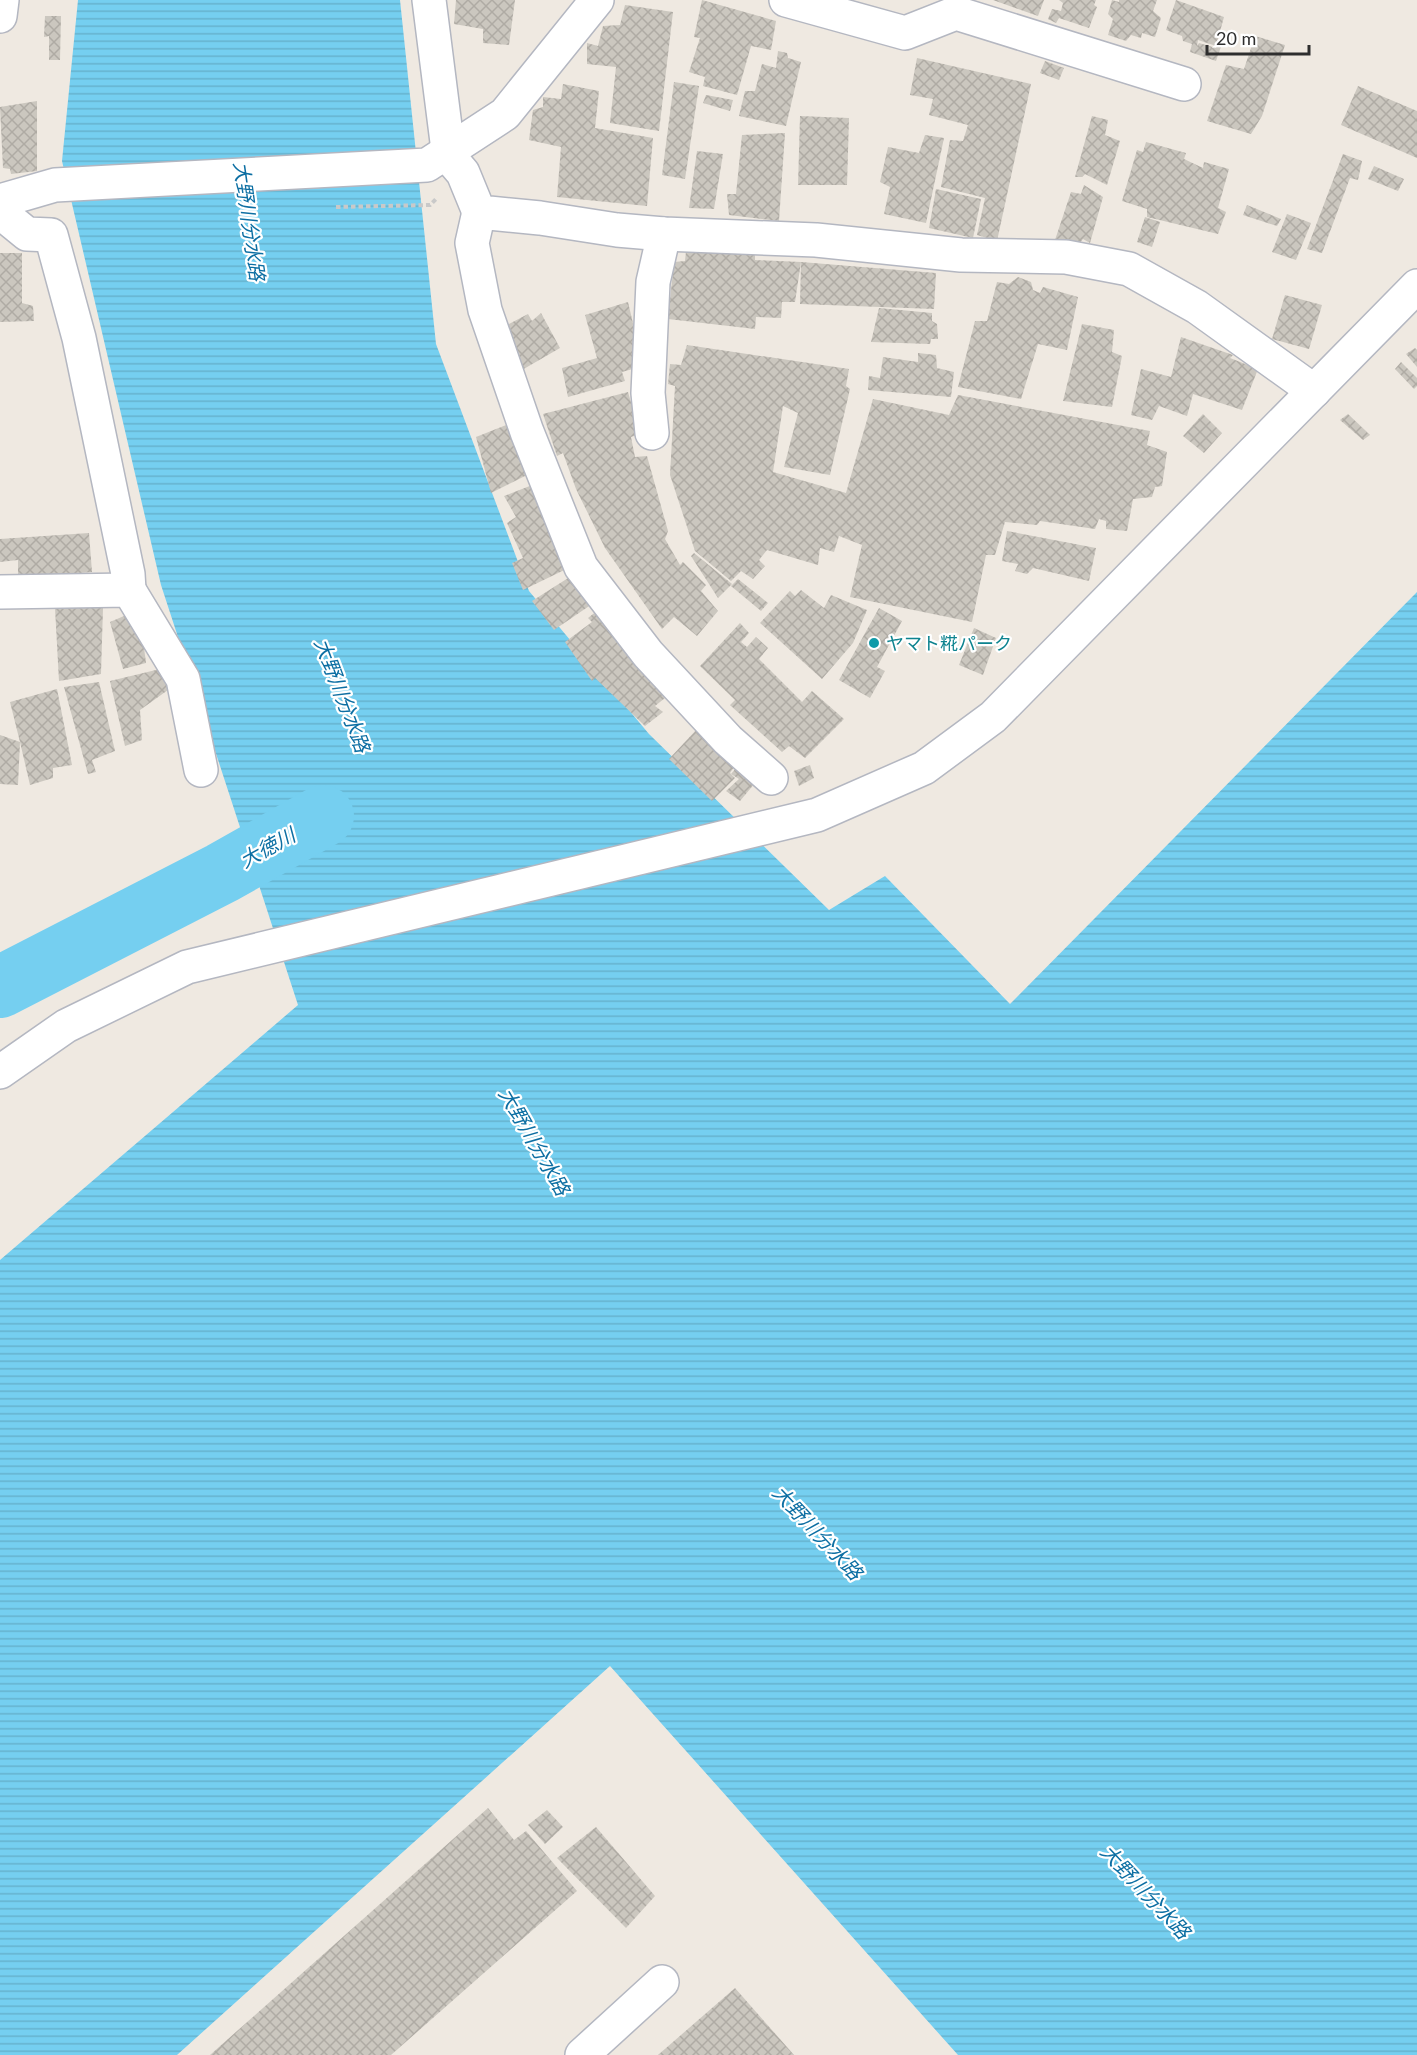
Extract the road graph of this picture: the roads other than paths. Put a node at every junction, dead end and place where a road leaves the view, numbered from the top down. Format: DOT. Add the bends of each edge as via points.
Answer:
graph roads {
  1 [pos="2,0"];
  2 [pos="429,0"];
  3 [pos="597,0"];
  4 [pos="786,0"];
  5 [pos="0,16"];
  6 [pos="1184,84"];
  7 [pos="438,157"];
  8 [pos="0,201"];
  9 [pos="0,212"];
  10 [pos="479,212"];
  11 [pos="664,234"];
  12 [pos="1417,286"];
  13 [pos="1314,391"];
  14 [pos="652,433"];
  15 [pos="129,590"];
  16 [pos="0,592"];
  17 [pos="201,770"];
  18 [pos="771,778"];
  19 [pos="0,1072"];
  20 [pos="662,1982"];
  21 [pos="582,2055"];
  1 -- 5 [label="street"];
  2 -- 7 [label="street"];
  3 -- 7 [label="street" via="505,114"];
  4 -- 6 [label="street" via="905,33 956,13"];
  7 -- 8 [label="street" via="55,185"];
  7 -- 10 [label="street" via="452,160 463,173"];
  9 -- 15 [label="street" via="27,234 51,235 79,338"];
  10 -- 11 [label="street"];
  10 -- 18 [label="street" via="472,243 485,310 527,432 581,567 648,654 728,740"];
  11 -- 13 [label="street" via="816,240 961,255 1066,257 1128,269 1197,307"];
  11 -- 14 [label="street" via="653,282 648,393"];
  12 -- 13 [label="street"];
  13 -- 19 [label="street" via="993,717 924,768 817,815 187,968 66,1026"];
  15 -- 16 [label="street"];
  15 -- 17 [label="street" via="183,679"];
  20 -- 21 [label="street"];
}
